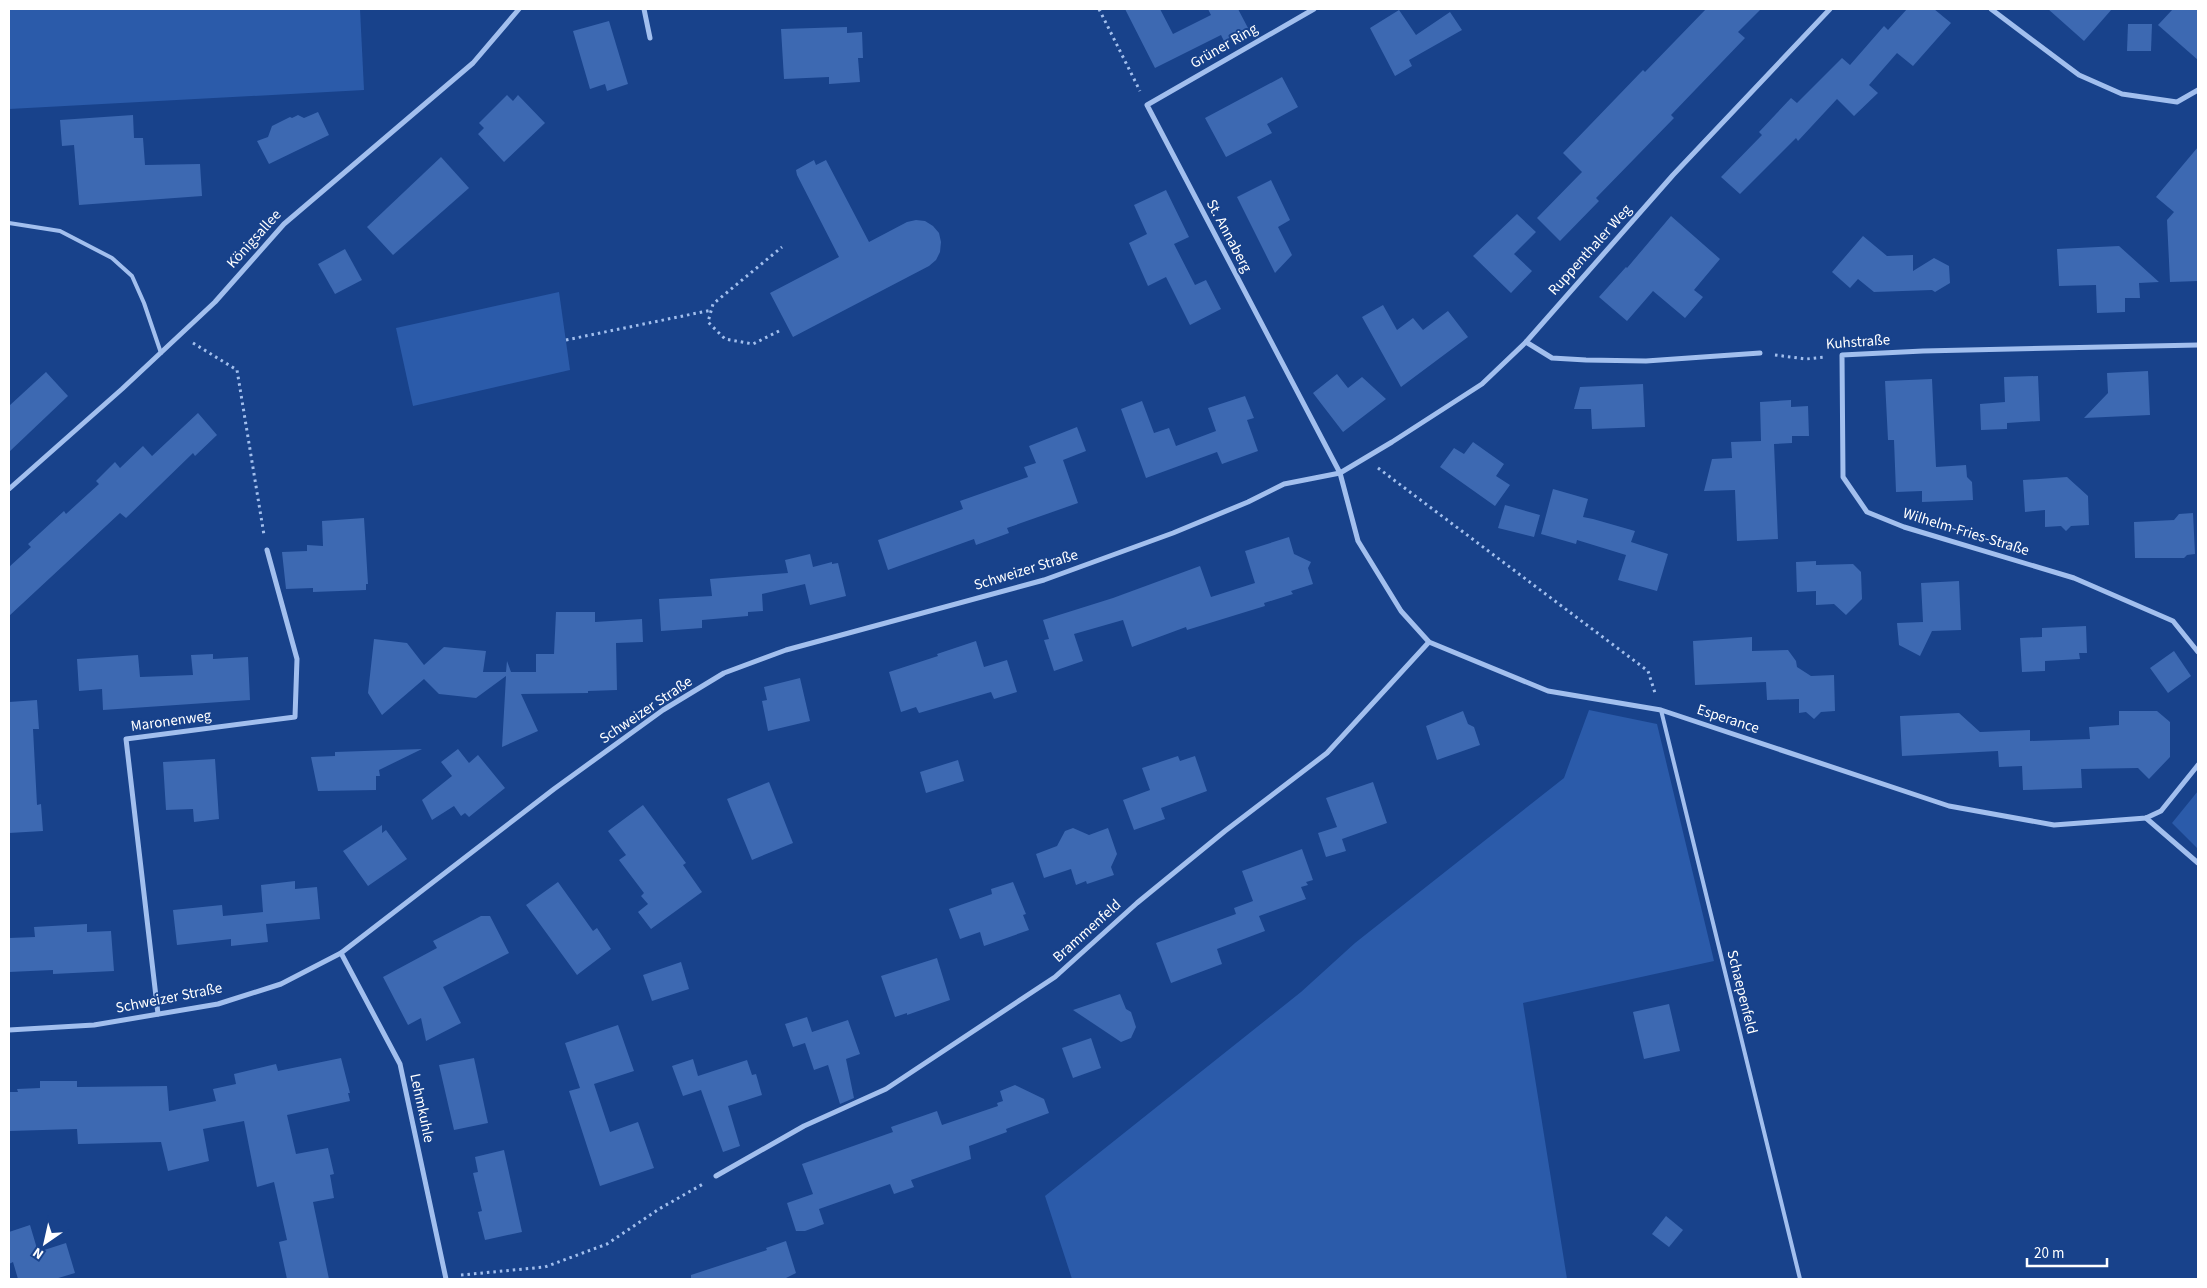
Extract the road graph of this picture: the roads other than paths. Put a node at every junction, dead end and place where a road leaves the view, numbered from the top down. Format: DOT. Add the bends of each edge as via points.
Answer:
graph roads {
  1 [pos="520,9"];
  2 [pos="644,9"];
  3 [pos="1314,9"];
  4 [pos="1830,9"];
  5 [pos="1991,9"];
  6 [pos="650,38"];
  7 [pos="2198,90"];
  8 [pos="1146,105"];
  9 [pos="9,223"];
  10 [pos="1526,342"];
  11 [pos="2198,345"];
  12 [pos="161,352"];
  13 [pos="1760,353"];
  14 [pos="1842,355"];
  15 [pos="1340,473"];
  16 [pos="9,488"];
  17 [pos="267,550"];
  18 [pos="1429,642"];
  19 [pos="2198,652"];
  20 [pos="1661,710"];
  21 [pos="2198,764"];
  22 [pos="2146,818"];
  23 [pos="2198,863"];
  24 [pos="341,953"];
  25 [pos="158,1014"];
  26 [pos="9,1030"];
  27 [pos="716,1176"];
  28 [pos="446,1278"];
  29 [pos="1800,1279"];
  1 -- 12 [label="street, Königsallee" via="473,63 284,224 215,302"];
  2 -- 6 [label="street"];
  3 -- 8 [label="street, Grüner Ring"];
  4 -- 10 [label="street, Ruppenthaler Weg" via="1673,175"];
  5 -- 7 [label="street" via="2079,75 2122,94 2177,102"];
  8 -- 15 [label="street, St. Annaberg"];
  9 -- 12 [label="lane" via="60,231 112,258 132,276"];
  10 -- 13 [label="street" via="1552,358 1646,361"];
  10 -- 15 [label="street, Ruppenthaler Weg" via="1482,384"];
  11 -- 14 [label="street, Kuhstraße"];
  12 -- 16 [label="street, Königsallee"];
  14 -- 19 [label="street, Wilhelm-Fries-Straße" via="1842,477 1867,512 1904,527 2074,578 2173,621"];
  15 -- 18 [label="street, Esperance" via="1358,541 1401,611"];
  15 -- 24 [label="street, Schweizer Straße" via="1284,484 1173,533 1044,580 786,650 724,673 663,710 554,789"];
  17 -- 25 [label="street, Maronenweg" via="297,659 295,716 126,739"];
  18 -- 20 [label="street, Esperance" via="1548,691"];
  18 -- 27 [label="street, Brammenfeld" via="1327,753 1151,891 1055,977 886,1089 804,1126"];
  20 -- 22 [label="street, Esperance" via="1949,806 2054,825"];
  20 -- 29 [label="lane, Schaepenfeld"];
  21 -- 22 [label="street" via="2161,810"];
  22 -- 23 [label="street"];
  24 -- 25 [label="street, Schweizer Straße" via="272,986 218,1004"];
  24 -- 28 [label="street, Lehmkuhle" via="400,1064"];
  25 -- 26 [label="street, Schweizer Straße" via="94,1025"];
}
